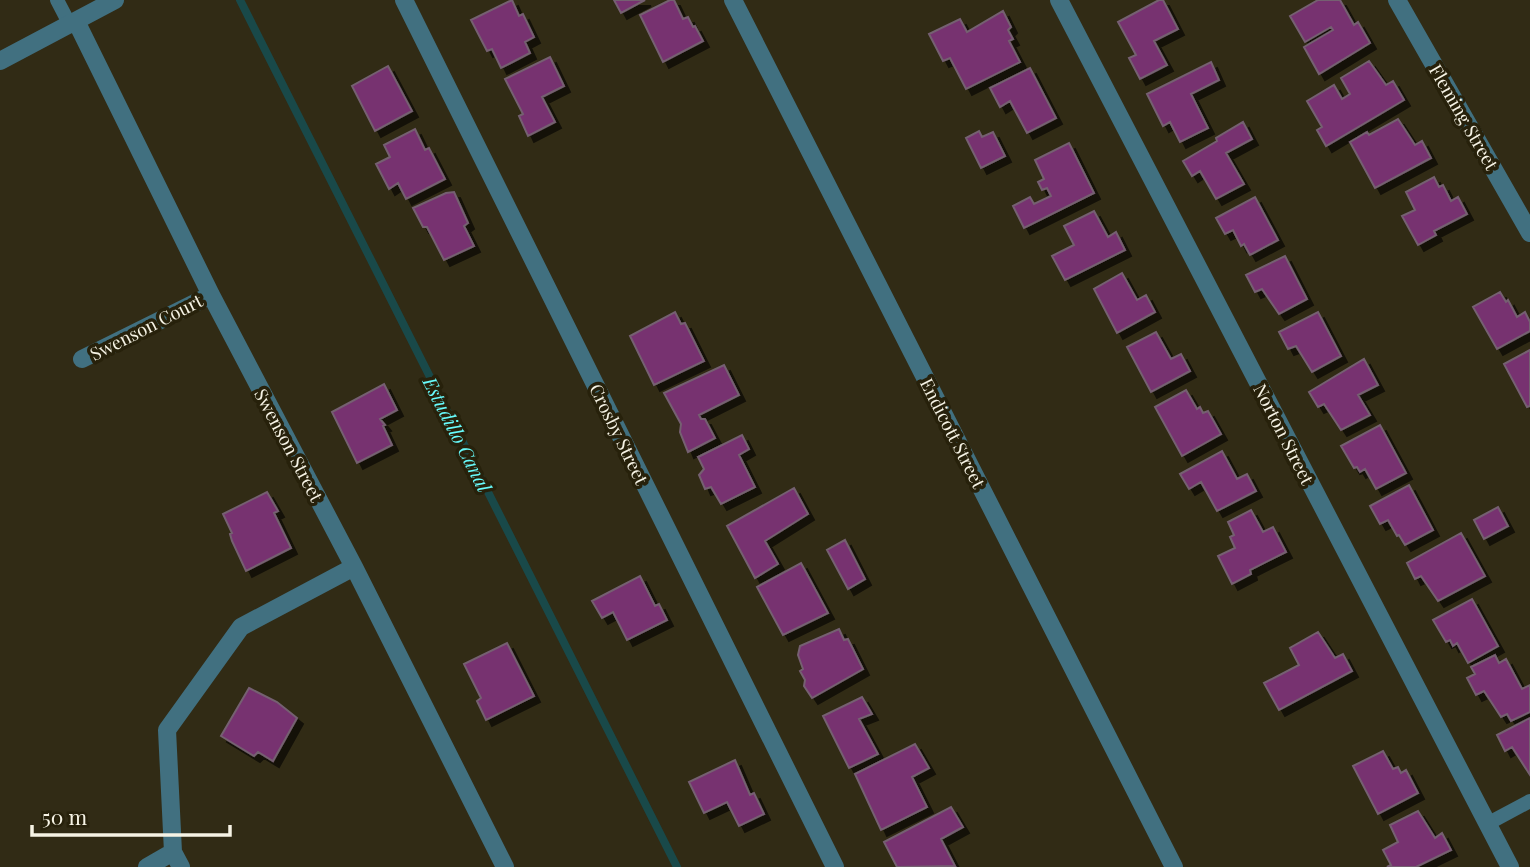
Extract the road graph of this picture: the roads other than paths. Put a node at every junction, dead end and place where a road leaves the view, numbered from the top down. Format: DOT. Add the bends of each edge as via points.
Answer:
graph roads {
  1 [pos="57,0"];
  2 [pos="115,0"];
  3 [pos="404,0"];
  4 [pos="733,0"];
  5 [pos="1059,0"];
  6 [pos="1397,0"];
  7 [pos="73,23"];
  8 [pos="0,61"];
  9 [pos="1530,233"];
  10 [pos="211,295"];
  11 [pos="82,359"];
  12 [pos="354,567"];
  13 [pos="1530,801"];
  14 [pos="1488,824"];
  15 [pos="177,860"];
  16 [pos="146,867"];
  17 [pos="505,867"];
  18 [pos="835,867"];
  19 [pos="1174,867"];
  20 [pos="1510,867"];
  1 -- 7 [label="lane"];
  2 -- 7 [label="street"];
  3 -- 18 [label="street, Crosby Street"];
  4 -- 19 [label="street, Endicott Street"];
  5 -- 14 [label="street, Norton Street"];
  6 -- 9 [label="street, Fleming Street"];
  7 -- 8 [label="street"];
  7 -- 10 [label="street, Swenson Street"];
  10 -- 11 [label="street, Swenson Court"];
  10 -- 12 [label="street, Swenson Street"];
  12 -- 15 [label="street" via="240,627 167,730"];
  12 -- 17 [label="street, Swenson Street"];
  13 -- 14 [label="lane"];
  14 -- 20 [label="street, Norton Street"];
  15 -- 16 [label="street"];
}
